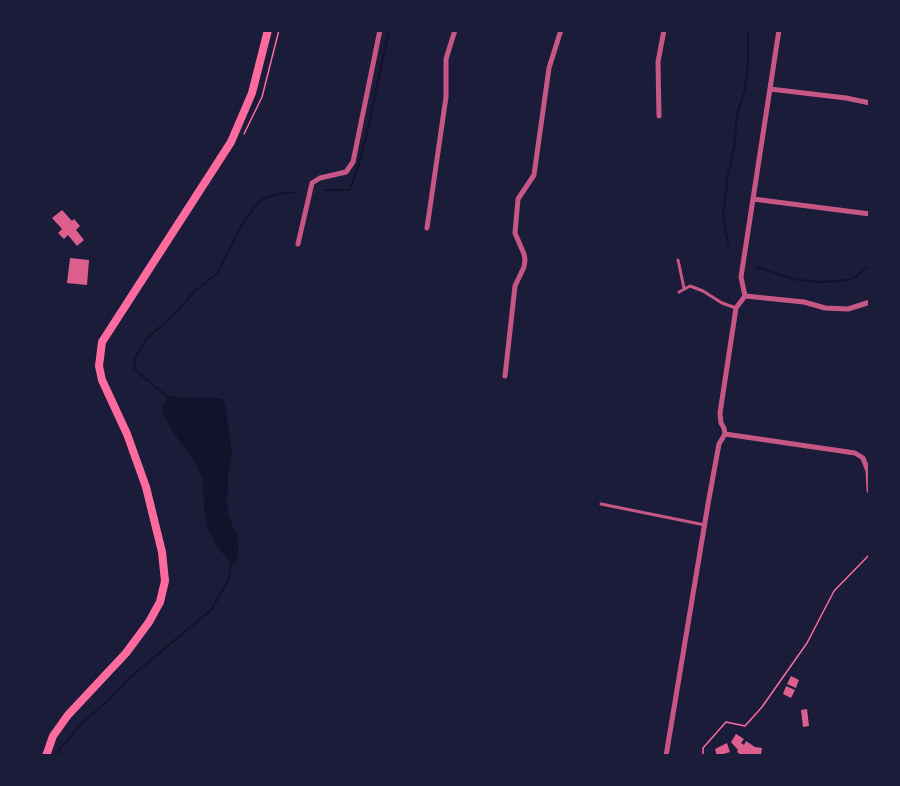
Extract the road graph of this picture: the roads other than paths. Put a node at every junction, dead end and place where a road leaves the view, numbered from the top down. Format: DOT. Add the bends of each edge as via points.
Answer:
graph roads {
  1 [pos="268,30"];
  2 [pos="380,30"];
  3 [pos="455,30"];
  4 [pos="561,30"];
  5 [pos="664,30"];
  6 [pos="779,30"];
  7 [pos="770,89"];
  8 [pos="870,103"];
  9 [pos="659,116"];
  10 [pos="753,199"];
  11 [pos="870,214"];
  12 [pos="427,228"];
  13 [pos="298,244"];
  14 [pos="678,260"];
  15 [pos="684,288"];
  16 [pos="679,291"];
  17 [pos="745,296"];
  18 [pos="870,302"];
  19 [pos="736,308"];
  20 [pos="505,376"];
  21 [pos="725,434"];
  22 [pos="869,491"];
  23 [pos="601,504"];
  24 [pos="705,525"];
  25 [pos="46,756"];
  26 [pos="666,756"];
  1 -- 25 [label="main road" via="252,93 231,142 102,342 102,380 146,487 165,581 160,602 141,634 68,714"];
  2 -- 13 [label="street" via="353,162 346,172 312,183"];
  3 -- 12 [label="street" via="446,59 446,97"];
  4 -- 20 [label="street" via="549,68 534,175 518,199 515,233 525,260 515,286"];
  5 -- 9 [label="street" via="658,62"];
  6 -- 7 [label="street"];
  7 -- 8 [label="street"];
  7 -- 10 [label="street"];
  10 -- 11 [label="street"];
  10 -- 17 [label="street" via="741,277"];
  14 -- 15 [label="lane"];
  15 -- 16 [label="lane"];
  15 -- 19 [label="lane" via="703,291"];
  17 -- 18 [label="street" via="825,308 848,309"];
  17 -- 19 [label="street"];
  19 -- 21 [label="street" via="720,413"];
  21 -- 22 [label="street" via="855,453 864,458"];
  21 -- 24 [label="street" via="719,444"];
  23 -- 24 [label="lane"];
  24 -- 26 [label="street"];
}
